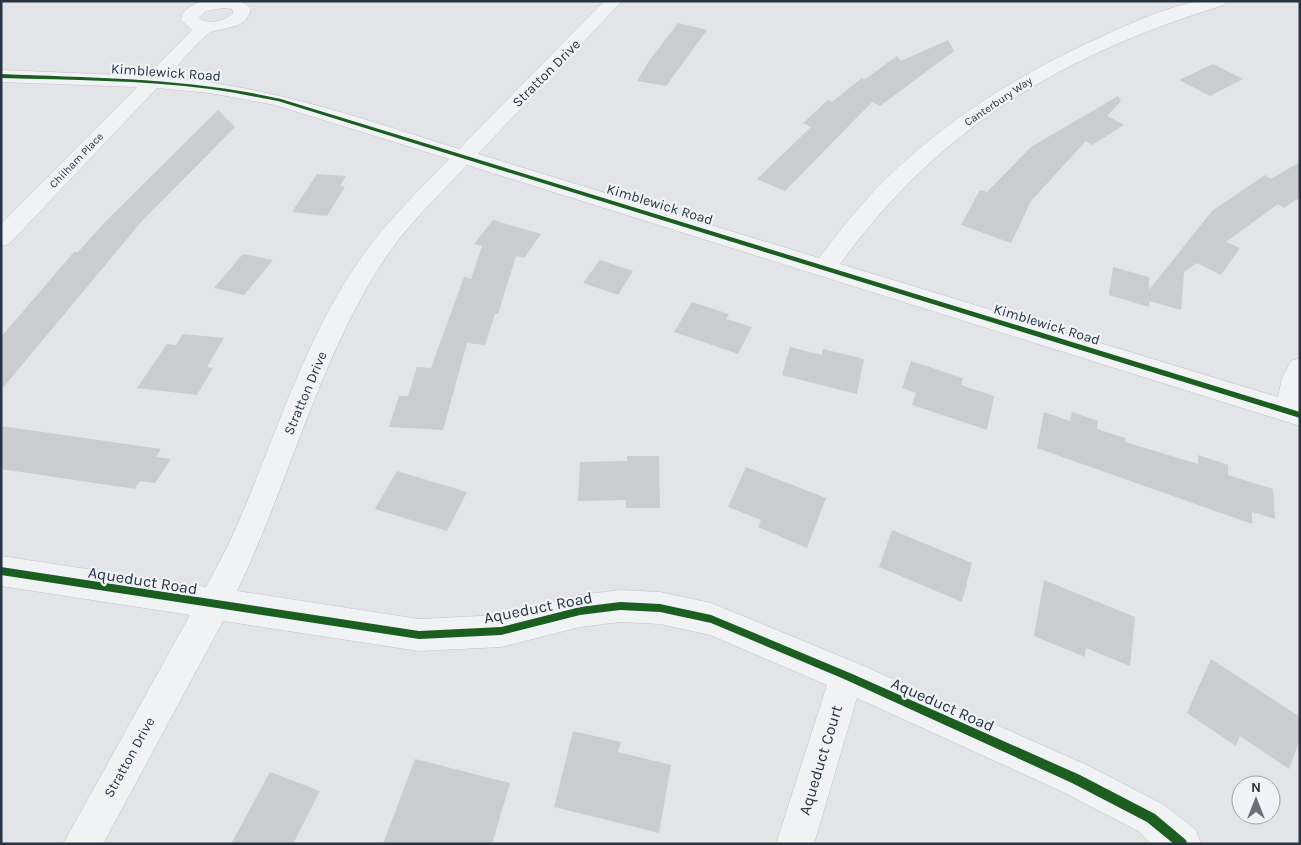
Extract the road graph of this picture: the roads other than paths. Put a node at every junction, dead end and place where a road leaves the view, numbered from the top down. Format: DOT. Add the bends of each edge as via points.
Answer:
graph roads {
  1 [pos="614,1"];
  2 [pos="1218,1"];
  3 [pos="205,27"];
  4 [pos="1,76"];
  5 [pos="151,82"];
  6 [pos="464,156"];
  7 [pos="1,238"];
  8 [pos="824,268"];
  9 [pos="1300,368"];
  10 [pos="1294,413"];
  11 [pos="1,571"];
  12 [pos="213,606"];
  13 [pos="847,676"];
  14 [pos="82,844"];
  15 [pos="795,844"];
  16 [pos="1182,844"];
  1 -- 6 [label="street, Stratton Drive"];
  2 -- 8 [label="street, Canterbury Way" via="1171,14 1125,32 1017,87 926,153 875,203"];
  3 -- 5 [label="street, Chilham Place"];
  4 -- 5 [label="street, Kimblewick Road"];
  5 -- 6 [label="street, Kimblewick Road" via="186,83 249,92"];
  5 -- 7 [label="street, Chilham Place"];
  6 -- 8 [label="street, Kimblewick Road"];
  6 -- 12 [label="street, Stratton Drive" via="409,213 371,261 342,311 310,375 248,536"];
  8 -- 10 [label="street, Kimblewick Road"];
  9 -- 10 [label="street" via="1295,378"];
  11 -- 12 [label="street, Aqueduct Road"];
  12 -- 13 [label="street, Aqueduct Road" via="419,635 501,631 580,611 620,606 660,608 710,619"];
  12 -- 14 [label="street, Stratton Drive"];
  13 -- 15 [label="street, Aqueduct Court"];
  13 -- 16 [label="street, Aqueduct Road" via="1076,779 1151,818"];
}
